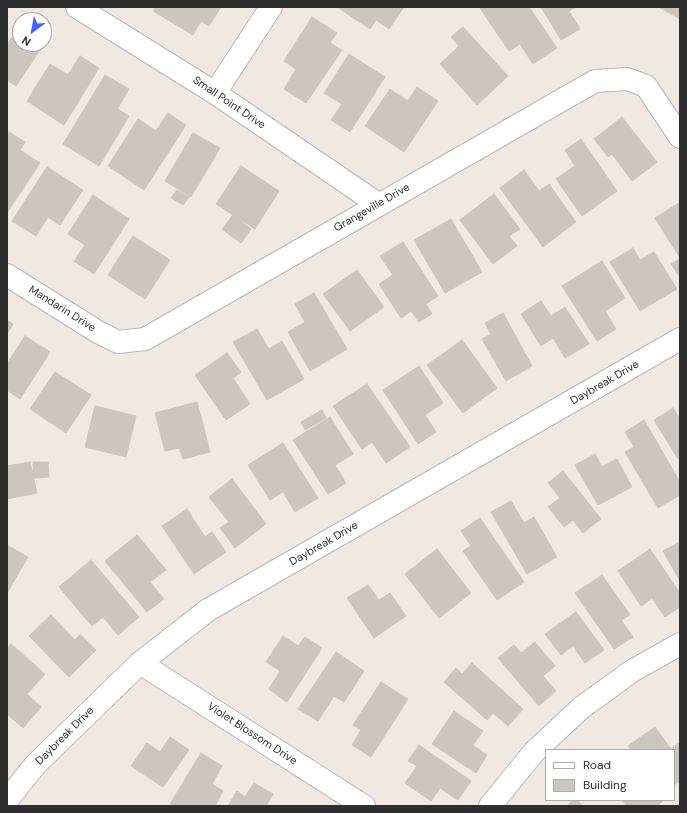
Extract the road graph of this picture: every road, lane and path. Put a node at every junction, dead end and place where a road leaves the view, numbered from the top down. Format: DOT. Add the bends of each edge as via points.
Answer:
graph roads {
  1 [pos="77,7"];
  2 [pos="271,7"];
  3 [pos="215,93"];
  4 [pos="680,137"];
  5 [pos="378,204"];
  6 [pos="7,275"];
  7 [pos="680,339"];
  8 [pos="118,342"];
  9 [pos="680,644"];
  10 [pos="140,663"];
  11 [pos="7,800"];
  12 [pos="364,806"];
  13 [pos="490,806"];
  1 -- 3 [label="street, Small Point Drive"];
  2 -- 3 [label="street"];
  3 -- 5 [label="street, Small Point Drive"];
  4 -- 5 [label="street, Grangeville Drive" via="646,86 627,79 595,81"];
  5 -- 8 [label="street, Grangeville Drive" via="144,339"];
  6 -- 8 [label="street, Mandarin Drive"];
  7 -- 10 [label="street, Daybreak Drive" via="208,610"];
  9 -- 13 [label="street" via="632,671 581,708 534,752"];
  10 -- 11 [label="street, Daybreak Drive" via="36,764"];
  10 -- 12 [label="street, Violet Blossom Drive"];
}
